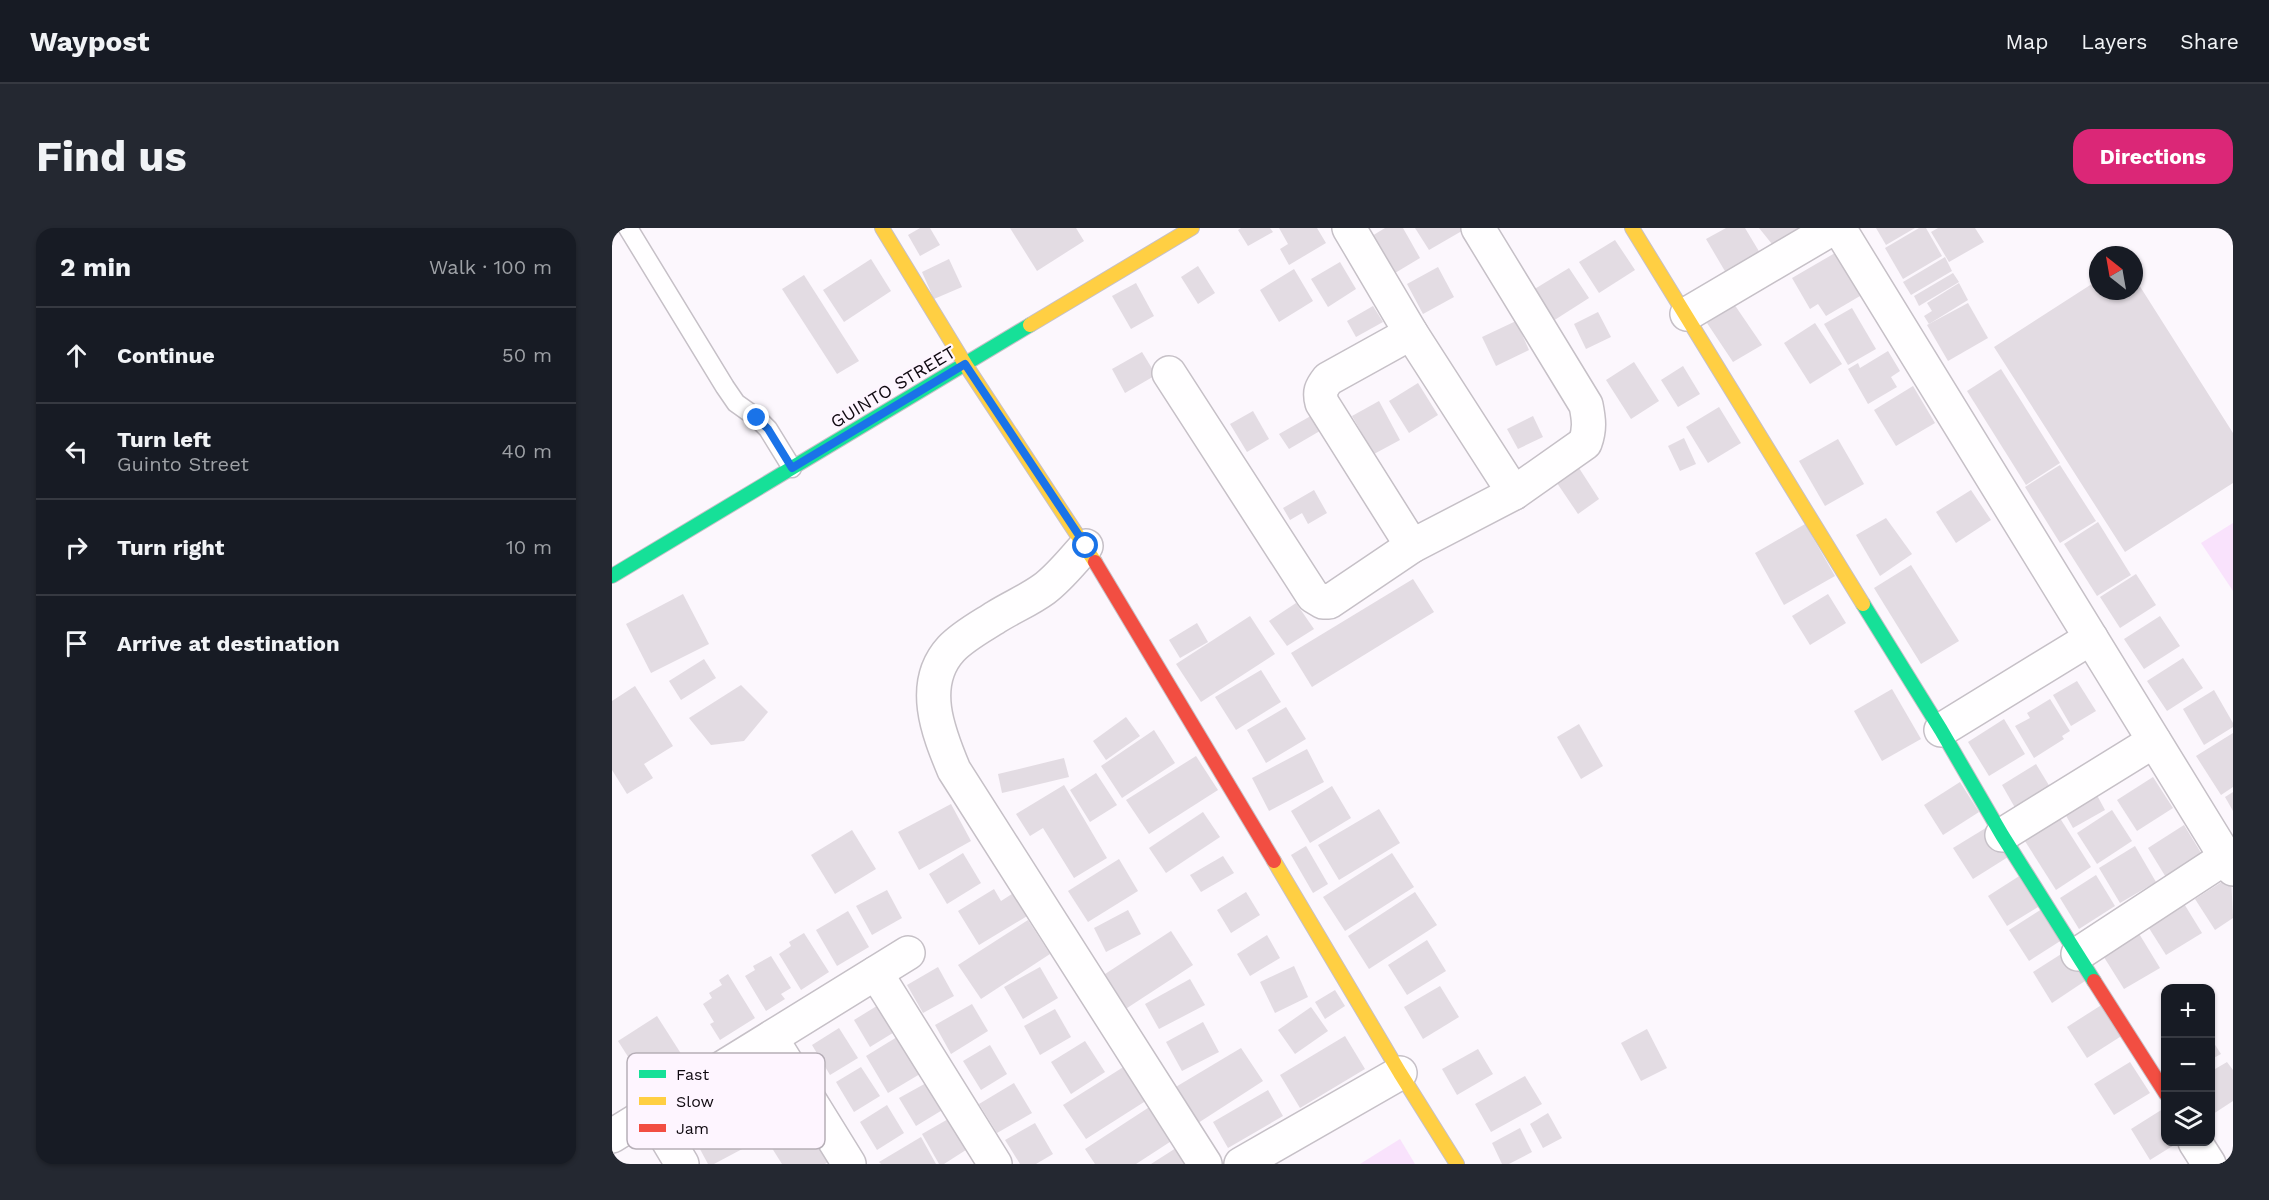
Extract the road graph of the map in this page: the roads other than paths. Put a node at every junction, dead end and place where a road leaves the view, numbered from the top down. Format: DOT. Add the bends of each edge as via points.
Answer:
graph roads {
  1 [pos="628,228"];
  2 [pos="882,228"];
  3 [pos="1192,228"];
  4 [pos="1349,228"];
  5 [pos="1478,228"];
  6 [pos="1632,228"];
  7 [pos="1833,228"];
  8 [pos="1839,228"];
  9 [pos="1159,236"];
  10 [pos="1687,314"];
  11 [pos="1411,333"];
  12 [pos="965,364"];
  13 [pos="1169,373"];
  14 [pos="792,468"];
  15 [pos="1514,493"];
  16 [pos="1086,546"];
  17 [pos="1412,546"];
  18 [pos="612,576"];
  19 [pos="2091,638"];
  20 [pos="1941,730"];
  21 [pos="2154,741"];
  22 [pos="2002,835"];
  23 [pos="2229,863"];
  24 [pos="908,953"];
  25 [pos="2078,954"];
  26 [pos="876,973"];
  27 [pos="771,1038"];
  28 [pos="747,1053"];
  29 [pos="780,1053"];
  30 [pos="1400,1073"];
  31 [pos="2165,1092"];
  32 [pos="825,1125"];
  33 [pos="627,1127"];
  34 [pos="612,1136"];
  35 [pos="2198,1146"];
  36 [pos="673,1149"];
  37 [pos="682,1164"];
  38 [pos="849,1164"];
  39 [pos="995,1164"];
  40 [pos="1205,1164"];
  41 [pos="1241,1164"];
  42 [pos="1457,1164"];
  43 [pos="2209,1164"];
  1 -- 14 [label="lane" via="725,387 736,403 768,429"];
  2 -- 12 [label="street"];
  3 -- 9 [label="street, GUINTO STREET"];
  4 -- 11 [label="street"];
  5 -- 15 [label="street" via="1586,405 1590,420 1585,443"];
  6 -- 10 [label="street"];
  7 -- 10 [label="street"];
  8 -- 19 [label="street"];
  9 -- 12 [label="street, GUINTO STREET"];
  10 -- 20 [label="street"];
  11 -- 15 [label="street"];
  11 -- 17 [label="street" via="1328,379 1319,394"];
  12 -- 14 [label="street, GUINTO STREET"];
  12 -- 16 [label="street"];
  13 -- 17 [label="street" via="1313,596 1329,602"];
  14 -- 18 [label="street, GUINTO STREET"];
  15 -- 17 [label="street"];
  16 -- 30 [label="street"];
  16 -- 40 [label="street" via="1043,590 953,647 935,680 937,725 954,770"];
  19 -- 20 [label="street"];
  19 -- 21 [label="street"];
  20 -- 22 [label="street"];
  21 -- 22 [label="street"];
  21 -- 23 [label="street"];
  22 -- 25 [label="street"];
  23 -- 25 [label="street"];
  24 -- 26 [label="street"];
  25 -- 31 [label="street"];
  26 -- 27 [label="street"];
  26 -- 39 [label="street"];
  27 -- 28 [label="street"];
  27 -- 29 [label="street"];
  30 -- 41 [label="street"];
  30 -- 42 [label="street"];
  32 -- 38 [label="street"];
  33 -- 34 [label="street"];
  35 -- 43 [label="street"];
  36 -- 37 [label="street"];
}
